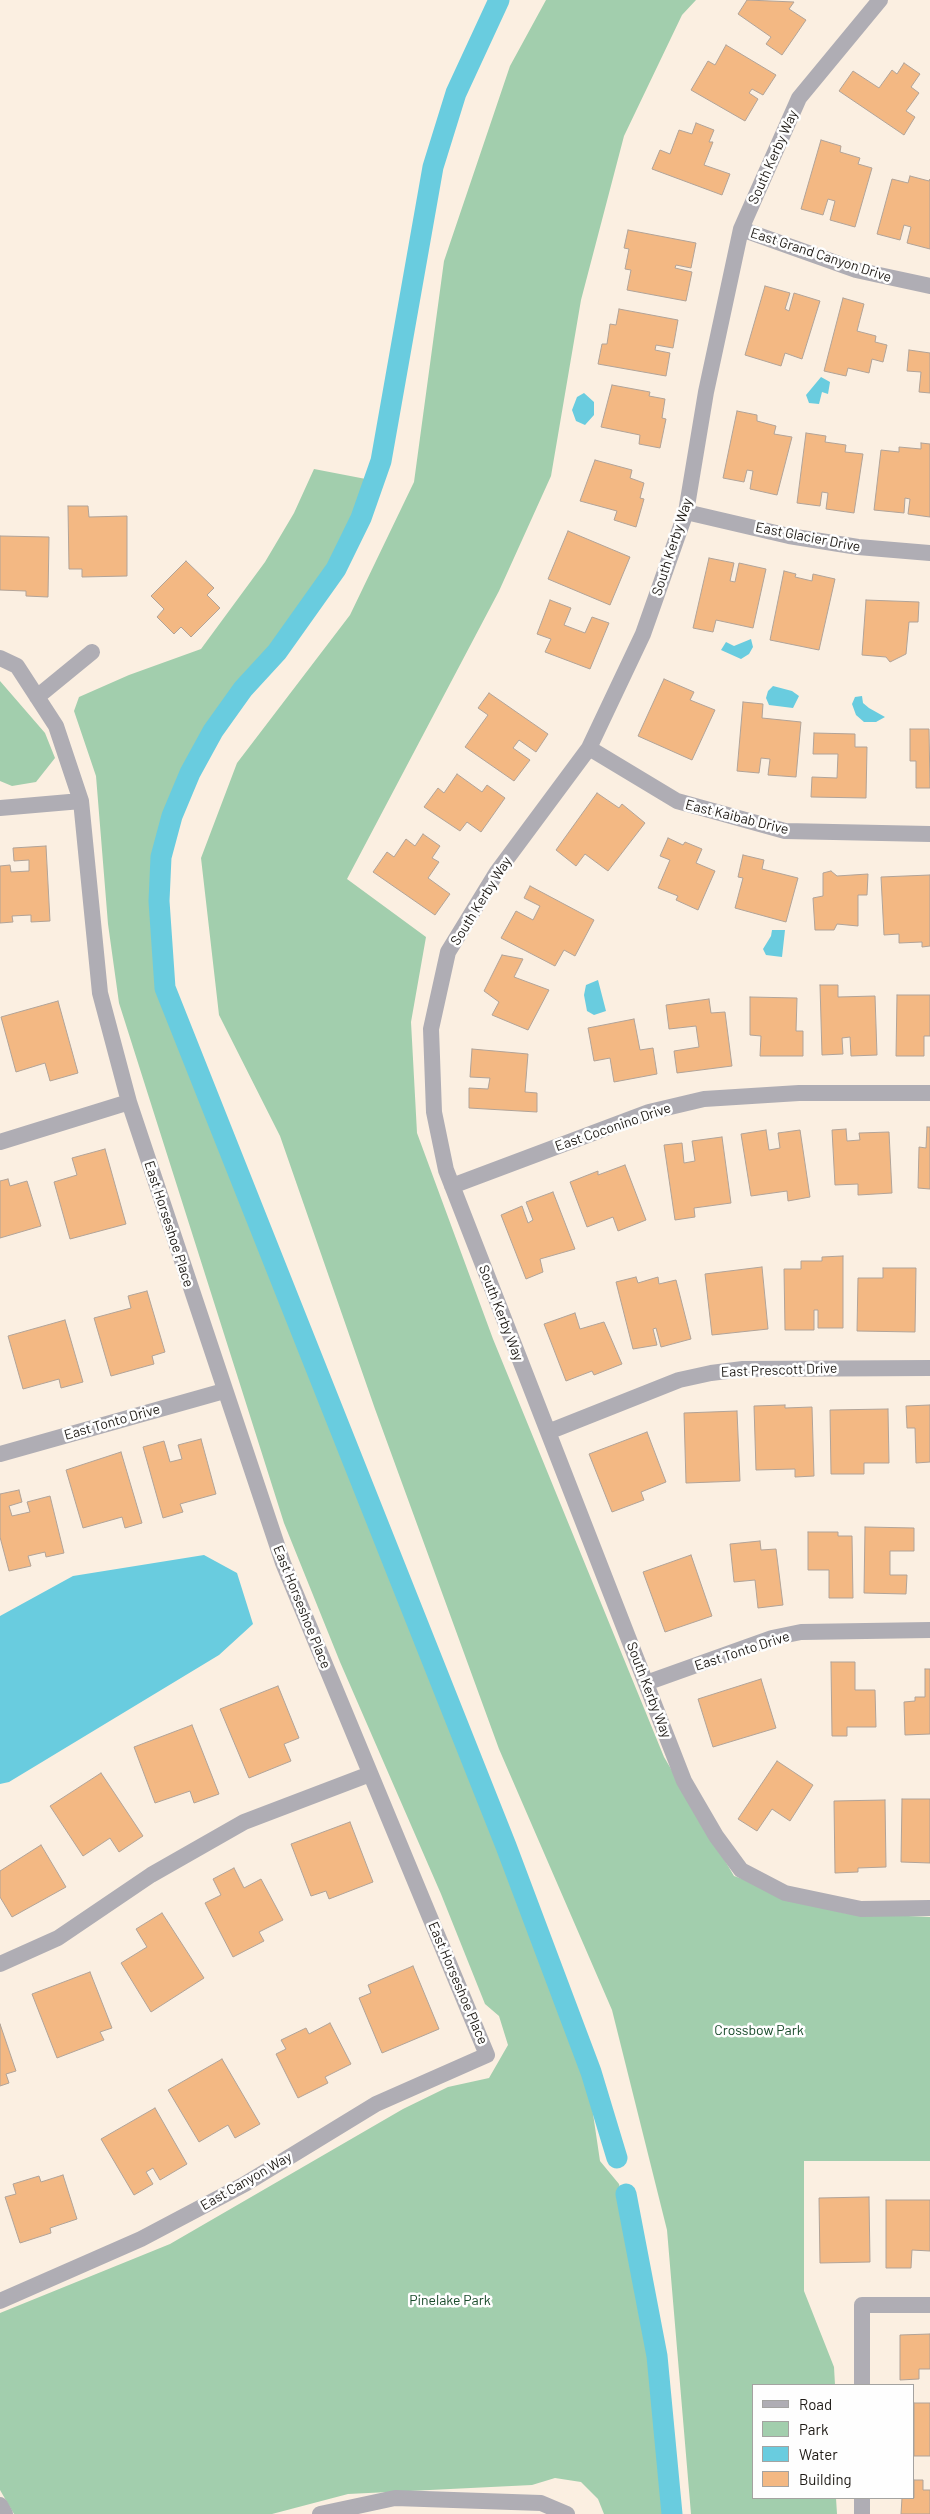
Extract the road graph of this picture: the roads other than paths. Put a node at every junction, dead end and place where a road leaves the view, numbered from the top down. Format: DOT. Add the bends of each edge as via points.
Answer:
graph roads {
  1 [pos="880,0"];
  2 [pos="741,229"];
  3 [pos="930,286"];
  4 [pos="686,512"];
  5 [pos="930,553"];
  6 [pos="92,652"];
  7 [pos="0,658"];
  8 [pos="37,697"];
  9 [pos="588,748"];
  10 [pos="80,801"];
  11 [pos="0,808"];
  12 [pos="930,834"];
  13 [pos="930,1093"];
  14 [pos="129,1102"];
  15 [pos="0,1142"];
  16 [pos="452,1186"];
  17 [pos="930,1368"];
  18 [pos="224,1391"];
  19 [pos="548,1432"];
  20 [pos="0,1454"];
  21 [pos="930,1630"];
  22 [pos="646,1684"];
  23 [pos="370,1774"];
  24 [pos="930,1908"];
  25 [pos="0,1964"];
  26 [pos="487,2055"];
  27 [pos="0,2301"];
  28 [pos="930,2305"];
  29 [pos="862,2384"];
  30 [pos="862,2499"];
  31 [pos="0,2505"];
  32 [pos="4,2514"];
  33 [pos="320,2514"];
  34 [pos="567,2514"];
  35 [pos="862,2514"];
  1 -- 2 [label="street, South Kerby Way" via="799,98"];
  2 -- 3 [label="street, East Grand Canyon Drive" via="856,270"];
  2 -- 4 [label="street, South Kerby Way" via="706,392"];
  4 -- 5 [label="street, East Glacier Drive" via="789,536 858,547"];
  4 -- 9 [label="street, South Kerby Way" via="643,634"];
  6 -- 8 [label="street"];
  7 -- 8 [label="street, East Horseshoe Place" via="17,666"];
  8 -- 10 [label="street, East Horseshoe Place" via="56,726"];
  9 -- 12 [label="street, East Kaibab Drive" via="677,801 786,831"];
  9 -- 16 [label="street, South Kerby Way" via="497,872 448,952 431,1029 434,1112"];
  10 -- 11 [label="street"];
  10 -- 14 [label="street, East Horseshoe Place" via="100,993"];
  13 -- 16 [label="street, East Coconino Drive" via="799,1093 704,1098 649,1112"];
  14 -- 15 [label="street"];
  14 -- 18 [label="street, East Horseshoe Place"];
  16 -- 19 [label="street, South Kerby Way"];
  17 -- 19 [label="street, East Prescott Drive" via="743,1369 711,1373 679,1380"];
  18 -- 20 [label="street, East Tonto Drive"];
  18 -- 23 [label="street, East Horseshoe Place" via="283,1563"];
  19 -- 22 [label="street, South Kerby Way"];
  21 -- 22 [label="street, East Tonto Drive" via="800,1632 772,1638"];
  22 -- 24 [label="street, South Kerby Way" via="684,1781 716,1836 741,1870 785,1893 861,1909"];
  23 -- 25 [label="street" via="244,1822 151,1875 58,1938"];
  23 -- 26 [label="street, East Horseshoe Place"];
  26 -- 27 [label="street, East Canyon Way" via="376,2104 245,2184 141,2239"];
  28 -- 29 [label="street" via="862,2305"];
  30 -- 35 [label="street"];
  31 -- 32 [label="street"];
  33 -- 34 [label="street" via="395,2498 541,2503"];
}
